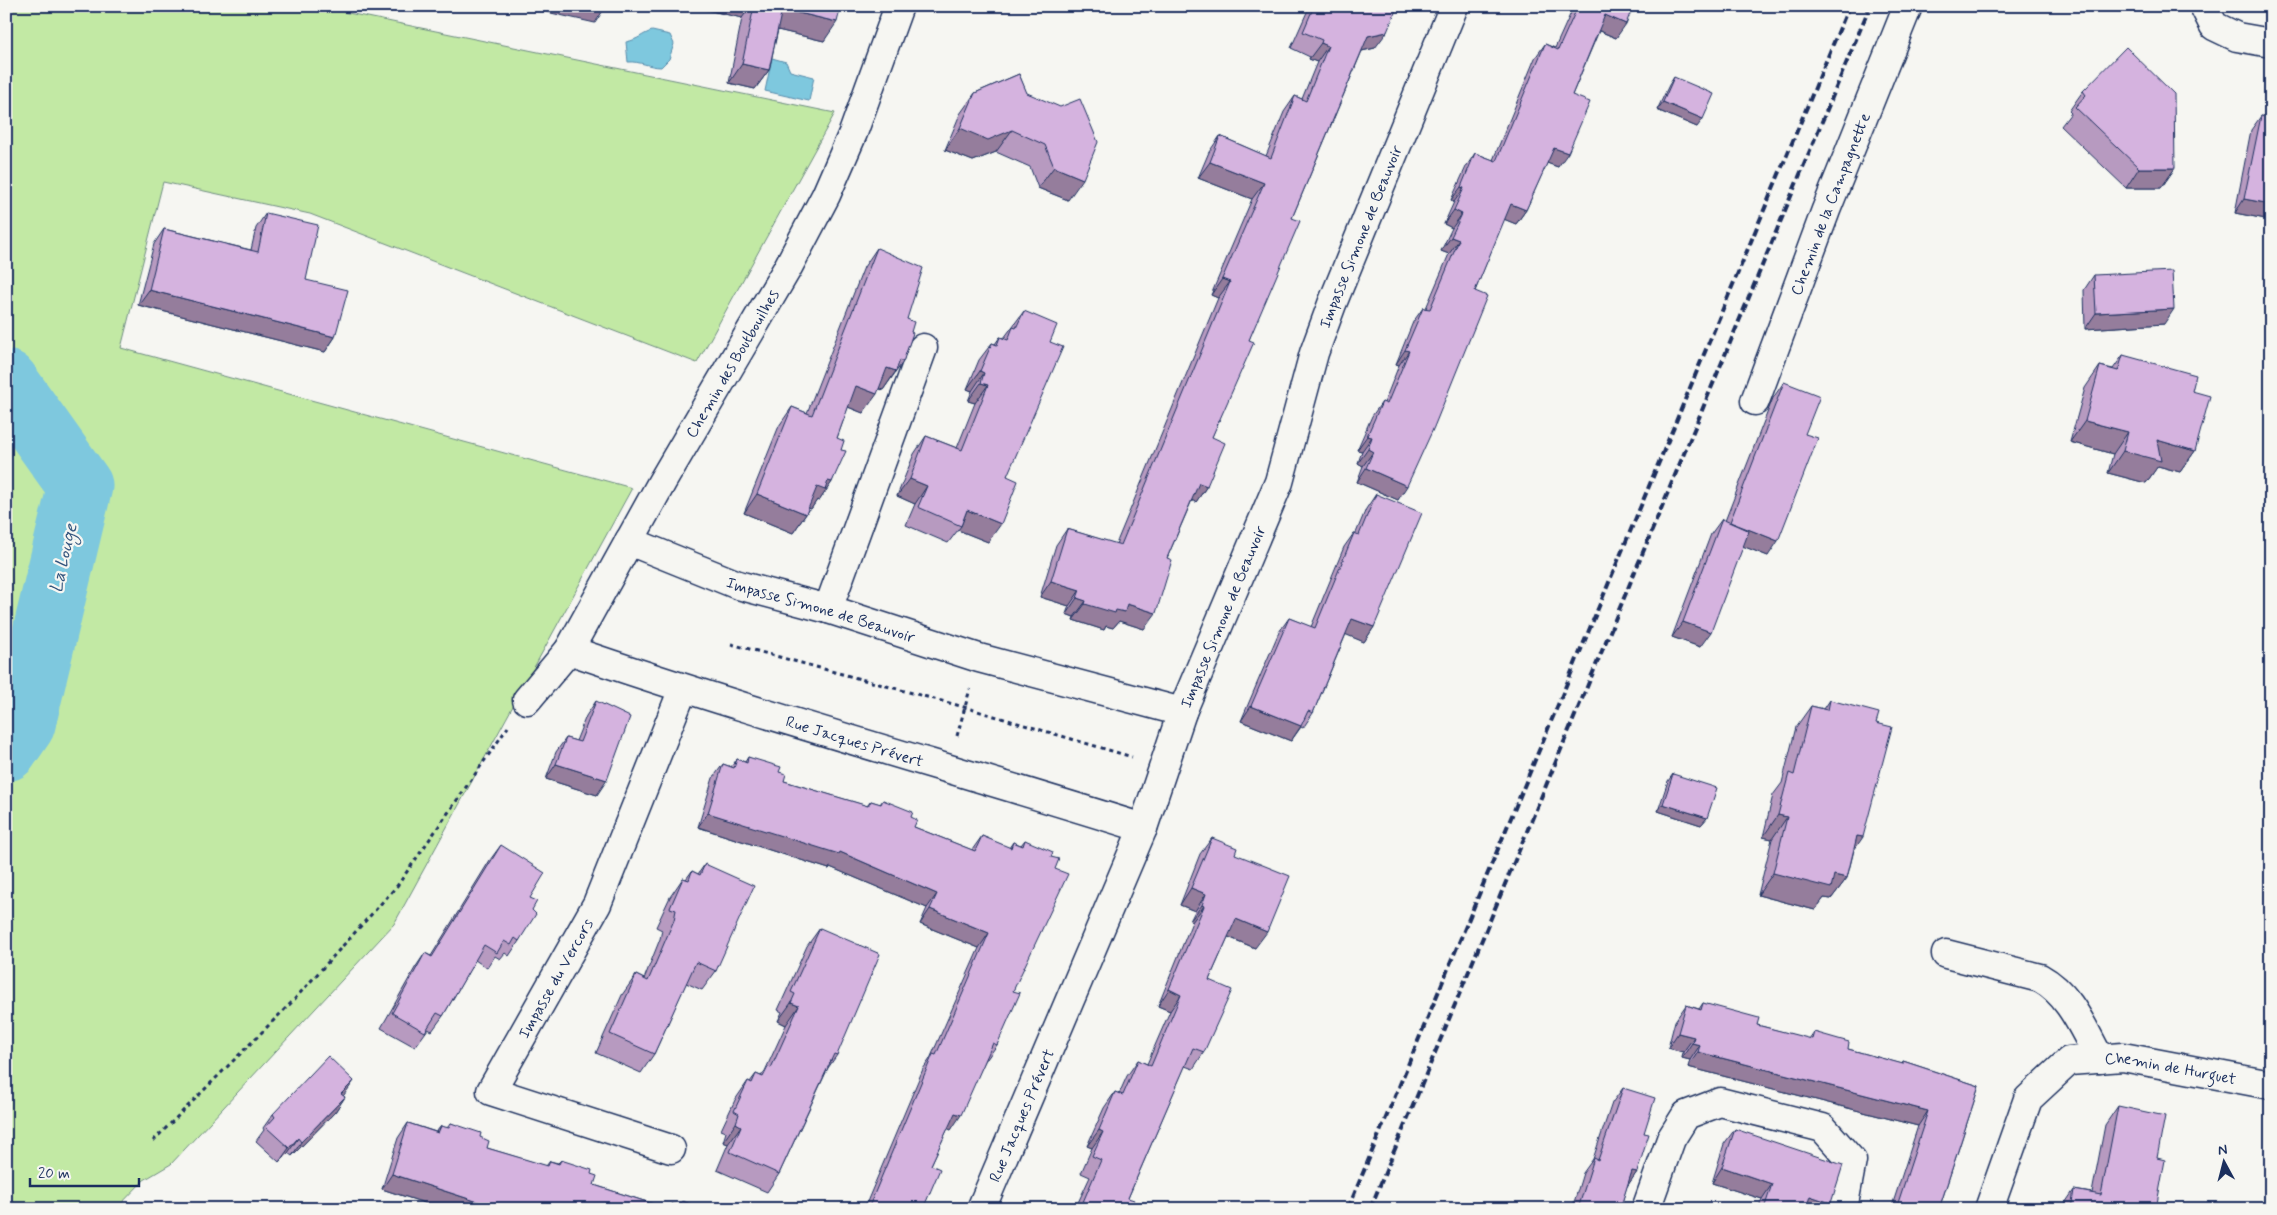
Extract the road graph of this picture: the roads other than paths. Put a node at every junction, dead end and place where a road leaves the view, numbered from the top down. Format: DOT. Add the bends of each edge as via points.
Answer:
graph roads {
  1 [pos="899,6"];
  2 [pos="1454,6"];
  3 [pos="1908,6"];
  4 [pos="2204,6"];
  5 [pos="2271,43"];
  6 [pos="923,348"];
  7 [pos="1755,401"];
  8 [pos="629,541"];
  9 [pos="828,609"];
  10 [pos="569,650"];
  11 [pos="683,689"];
  12 [pos="527,700"];
  13 [pos="1182,712"];
  14 [pos="1143,828"];
  15 [pos="1946,954"];
  16 [pos="2100,1059"];
  17 [pos="2271,1085"];
  18 [pos="670,1149"];
  19 [pos="981,1209"];
  20 [pos="1646,1209"];
  21 [pos="1842,1209"];
  22 [pos="1989,1209"];
  1 -- 8 [label="street, Chemin des Boutbouilhes" via="853,134 826,195 787,269"];
  2 -- 13 [label="street, Impasse Simone de Beauvoir" via="1323,328 1279,482"];
  3 -- 7 [label="street, Chemin de la Campagnette" via="1826,210"];
  4 -- 5 [label="street" via="2214,26 2237,37"];
  6 -- 9 [label="street"];
  8 -- 9 [label="street, Impasse Simone de Beauvoir" via="738,585"];
  8 -- 10 [label="street, Chemin des Boutbouilhes"];
  9 -- 13 [label="street, Impasse Simone de Beauvoir" via="979,658"];
  10 -- 11 [label="street, Rue Jacques Prévert"];
  10 -- 12 [label="street, Chemin des Boutbouilhes"];
  11 -- 14 [label="street, Rue Jacques Prévert"];
  11 -- 18 [label="street, Impasse du Vercors" via="597,904 491,1091"];
  13 -- 14 [label="street, Rue Jacques Prévert"];
  14 -- 19 [label="street, Rue Jacques Prévert"];
  15 -- 16 [label="street" via="2040,978 2053,985 2067,999"];
  16 -- 17 [label="street, Chemin de Hurguet" via="2123,1057"];
  16 -- 22 [label="street, Chemin de Hurguet" via="2069,1061 2028,1099"];
  20 -- 21 [label="street" via="1671,1140 1686,1115 1720,1102 1823,1128 1852,1161"];
}
